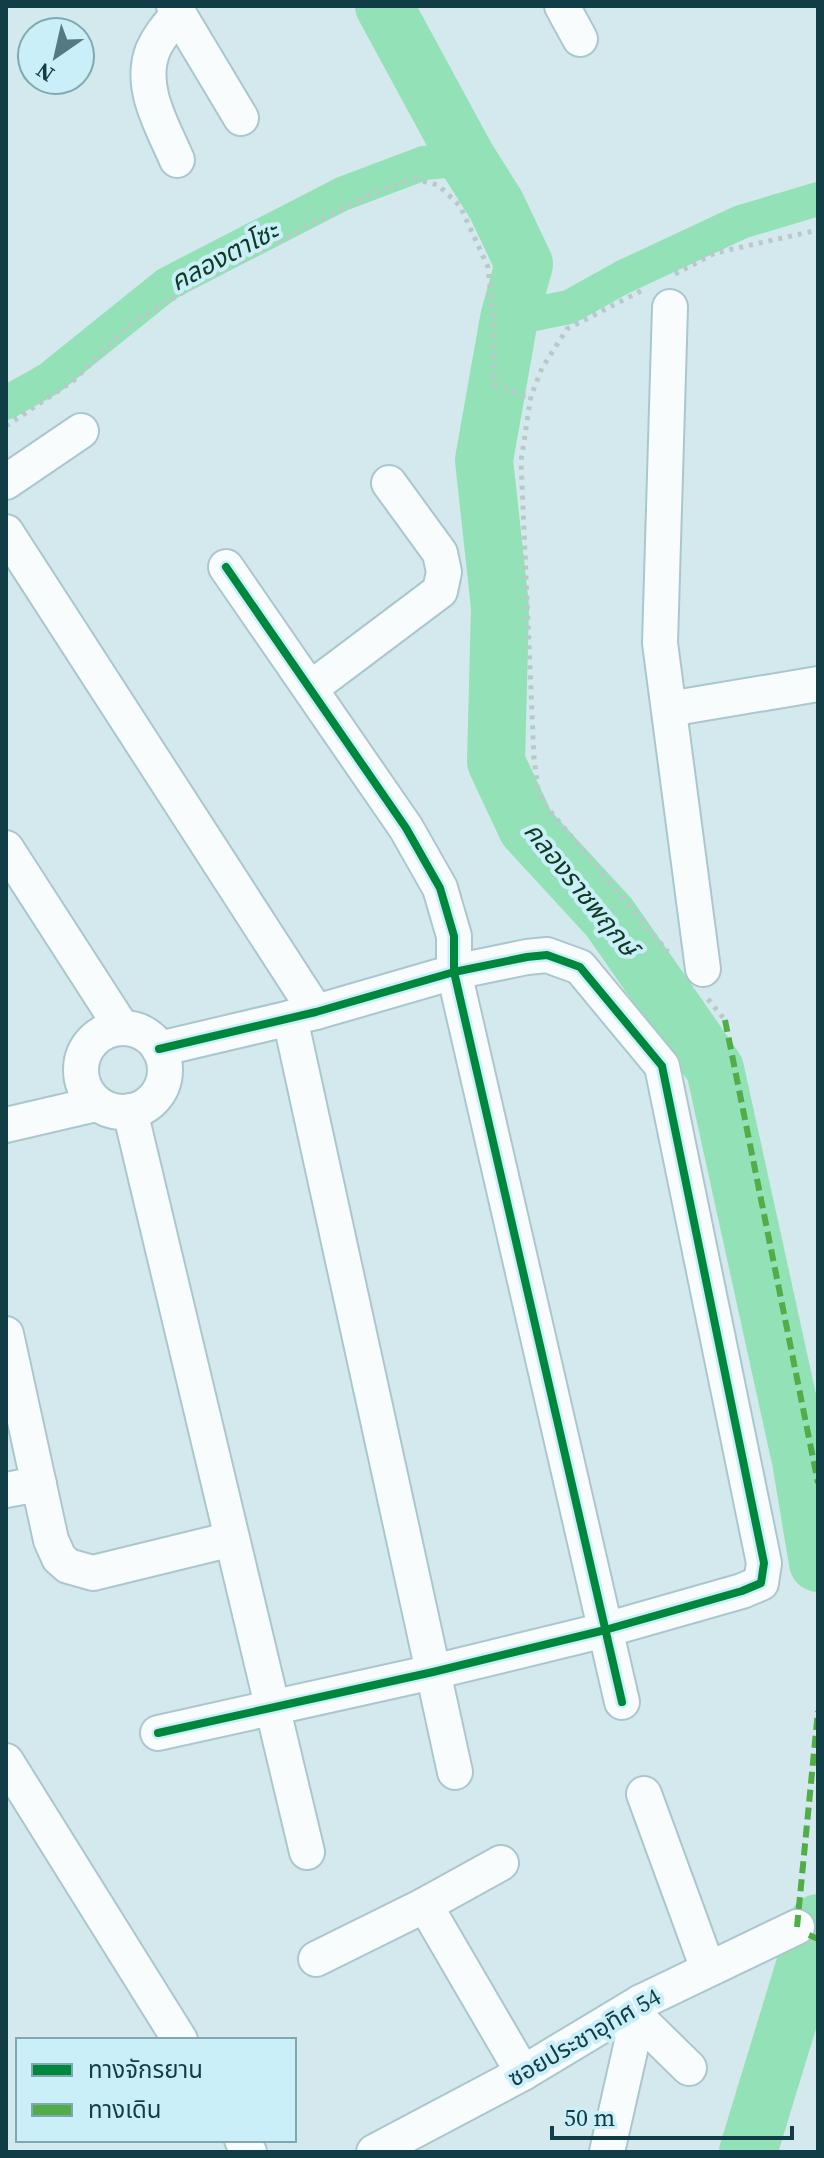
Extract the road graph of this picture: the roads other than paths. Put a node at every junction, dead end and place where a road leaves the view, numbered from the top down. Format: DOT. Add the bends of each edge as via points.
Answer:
graph roads {
  1 [pos="562,6"];
  2 [pos="177,10"];
  3 [pos="580,39"];
  4 [pos="241,118"];
  5 [pos="177,160"];
  6 [pos="664,290"];
  7 [pos="81,431"];
  8 [pos="6,482"];
  9 [pos="389,483"];
  10 [pos="6,532"];
  11 [pos="226,567"];
  12 [pos="818,684"];
  13 [pos="311,688"];
  14 [pos="669,709"];
  15 [pos="7,850"];
  16 [pos="454,972"];
  17 [pos="694,975"];
  18 [pos="303,1015"];
  19 [pos="122,1028"];
  20 [pos="159,1049"];
  21 [pos="96,1104"];
  22 [pos="130,1111"];
  23 [pos="6,1125"];
  24 [pos="6,1334"];
  25 [pos="22,1487"];
  26 [pos="232,1539"];
  27 [pos="605,1630"];
  28 [pos="433,1672"];
  29 [pos="622,1702"];
  30 [pos="272,1708"];
  31 [pos="158,1733"];
  32 [pos="6,1761"];
  33 [pos="455,1772"];
  34 [pos="644,1794"];
  35 [pos="307,1852"];
  36 [pos="501,1863"];
  37 [pos="425,1905"];
  38 [pos="797,1927"];
  39 [pos="316,1959"];
  40 [pos="708,1969"];
  41 [pos="640,2010"];
  42 [pos="179,2038"];
  43 [pos="689,2068"];
  44 [pos="523,2073"];
  45 [pos="374,2152"];
  46 [pos="607,2152"];
  1 -- 3 [label="street"];
  2 -- 4 [label="street"];
  2 -- 5 [label="street" via="152,52 148,76 154,107"];
  6 -- 14 [label="street" via="660,643"];
  7 -- 8 [label="street"];
  9 -- 13 [label="street" via="440,553 440,591"];
  10 -- 18 [label="street"];
  11 -- 13 [label="street"];
  12 -- 14 [label="street"];
  13 -- 16 [label="street" via="440,888 454,936"];
  14 -- 17 [label="street"];
  15 -- 19 [label="street"];
  16 -- 18 [label="street"];
  16 -- 27 [label="street"];
  16 -- 27 [label="street" via="547,955 580,967 662,1066 764,1563 761,1583"];
  18 -- 20 [label="street"];
  18 -- 28 [label="street"];
  19 -- 20 [label="street" via="149,1037"];
  19 -- 21 [label="street" via="95,1038 85,1050 81,1079"];
  20 -- 22 [label="street" via="165,1077 160,1091 151,1103"];
  21 -- 22 [label="street"];
  21 -- 23 [label="street"];
  22 -- 26 [label="street"];
  24 -- 25 [label="street"];
  25 -- 26 [label="street" via="59,1558 93,1573"];
  26 -- 30 [label="street"];
  27 -- 28 [label="street"];
  27 -- 29 [label="street"];
  28 -- 30 [label="street"];
  28 -- 33 [label="street"];
  30 -- 31 [label="street"];
  30 -- 35 [label="street"];
  32 -- 42 [label="street"];
  34 -- 40 [label="street"];
  36 -- 37 [label="street"];
  37 -- 39 [label="street"];
  37 -- 44 [label="street"];
  38 -- 40 [label="street, ซอยประชาอุทิศ 54"];
  40 -- 41 [label="street, ซอยประชาอุทิศ 54"];
  41 -- 43 [label="street"];
  41 -- 44 [label="street, ซอยประชาอุทิศ 54"];
  41 -- 46 [label="street"];
  44 -- 45 [label="street, ซอยประชาอุทิศ 54"];
}
